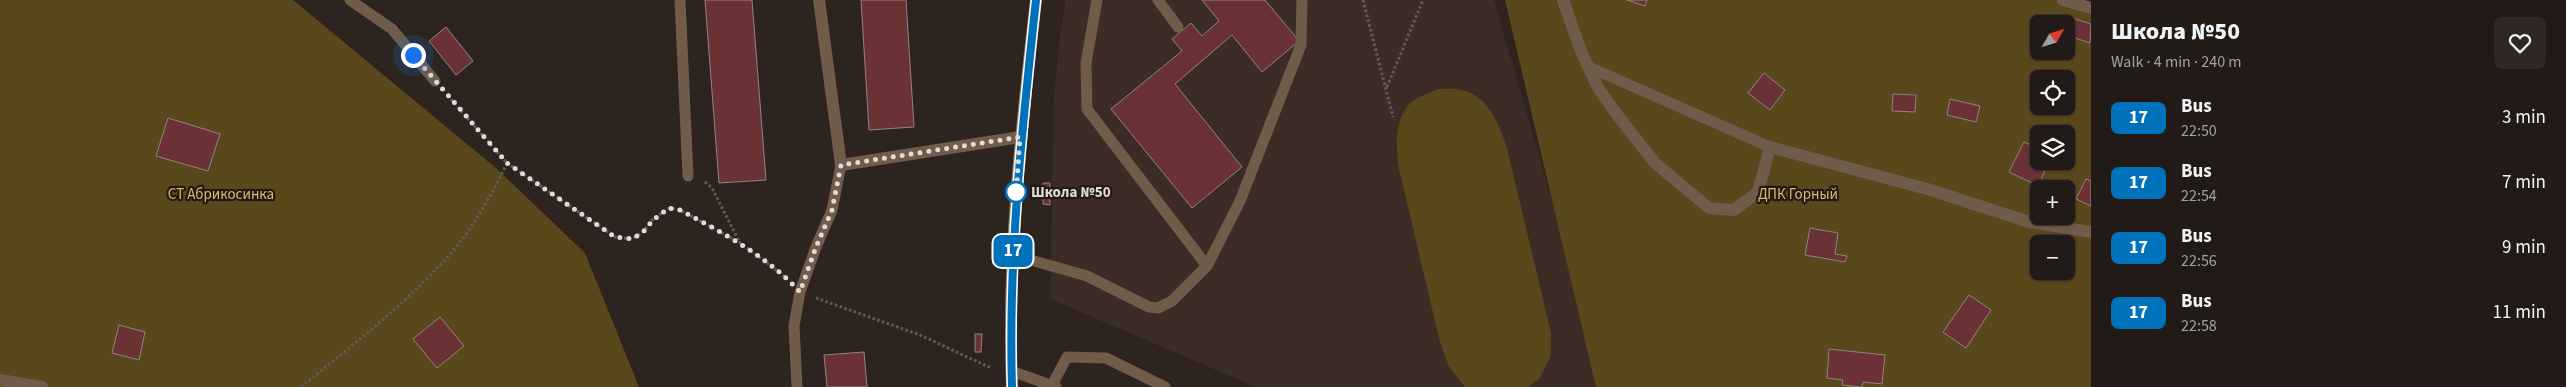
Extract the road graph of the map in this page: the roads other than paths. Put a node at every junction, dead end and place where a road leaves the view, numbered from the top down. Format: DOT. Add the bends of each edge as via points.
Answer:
graph roads {
  1 [pos="350,0"];
  2 [pos="680,0"];
  3 [pos="819,0"];
  4 [pos="1036,0"];
  5 [pos="1097,0"];
  6 [pos="1158,0"];
  7 [pos="1302,0"];
  8 [pos="1564,0"];
  9 [pos="2064,0"];
  10 [pos="2091,8"];
  11 [pos="1178,27"];
  12 [pos="1589,68"];
  13 [pos="435,81"];
  14 [pos="1020,137"];
  15 [pos="1770,147"];
  16 [pos="841,165"];
  17 [pos="688,176"];
  18 [pos="2091,232"];
  19 [pos="1013,255"];
  20 [pos="1207,266"];
  21 [pos="1011,370"];
  22 [pos="0,380"];
  23 [pos="16,385"];
  24 [pos="1054,386"];
  25 [pos="42,387"];
  26 [pos="797,387"];
  27 [pos="1012,387"];
  28 [pos="1165,387"];
  1 -- 13 [label="lane" via="392,29"];
  2 -- 17 [label="lane"];
  3 -- 16 [label="street"];
  4 -- 14 [label="main road"];
  5 -- 20 [label="lane" via="1086,63 1087,110"];
  6 -- 11 [label="lane"];
  7 -- 20 [label="lane" via="1301,45 1240,201"];
  8 -- 12 [label="street"];
  9 -- 10 [label="street"];
  12 -- 15 [label="lane"];
  12 -- 15 [label="street" via="1598,88 1655,163 1709,208 1734,210 1758,192"];
  14 -- 16 [label="street"];
  14 -- 19 [label="main road"];
  15 -- 18 [label="street" via="1931,190 2028,222"];
  16 -- 26 [label="lane" via="832,210 800,292 794,326"];
  19 -- 20 [label="lane" via="1087,276 1133,300 1158,308 1172,301"];
  19 -- 21 [label="main road"];
  21 -- 24 [label="lane"];
  21 -- 27 [label="main road"];
  22 -- 23 [label="street"];
  23 -- 25 [label="street"];
  24 -- 28 [label="lane" via="1067,357 1106,358"];
}
